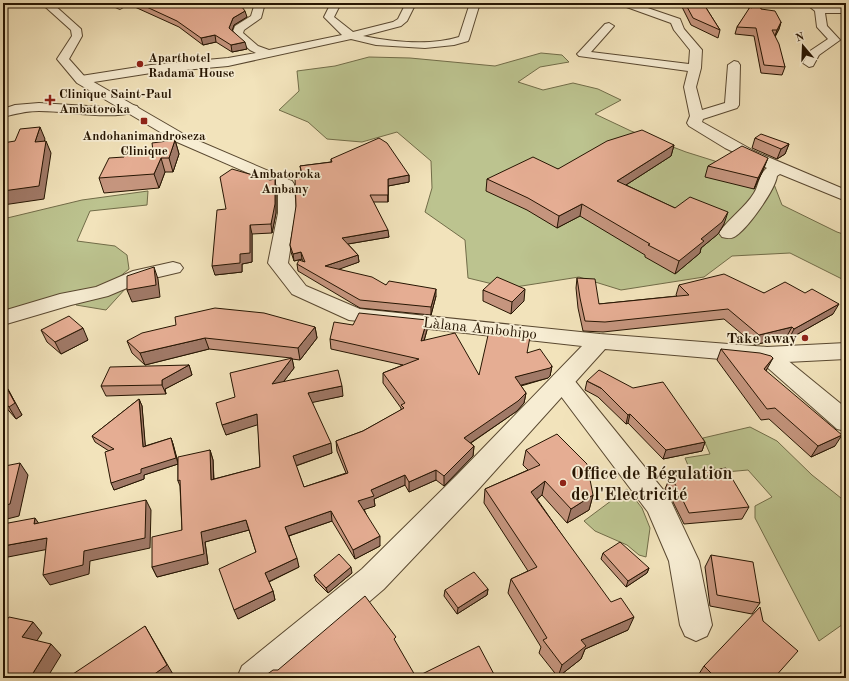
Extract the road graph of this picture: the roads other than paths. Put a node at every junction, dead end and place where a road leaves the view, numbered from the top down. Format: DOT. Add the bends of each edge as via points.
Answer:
graph roads {
  1 [pos="46,3"];
  2 [pos="260,3"];
  3 [pos="336,3"];
  4 [pos="411,3"];
  5 [pos="475,3"];
  6 [pos="624,3"];
  7 [pos="810,3"];
  8 [pos="820,10"];
  9 [pos="846,10"];
  10 [pos="609,26"];
  11 [pos="352,36"];
  12 [pos="841,41"];
  13 [pos="265,53"];
  14 [pos="809,63"];
  15 [pos="734,65"];
  16 [pos="695,68"];
  17 [pos="81,80"];
  18 [pos="132,109"];
  19 [pos="3,113"];
  20 [pos="697,116"];
  21 [pos="778,168"];
  22 [pos="846,196"];
  23 [pos="728,233"];
  24 [pos="173,268"];
  25 [pos="3,318"];
  26 [pos="600,341"];
  27 [pos="846,351"];
  28 [pos="767,355"];
  29 [pos="562,381"];
  30 [pos="846,422"];
  31 [pos="696,625"];
  32 [pos="254,678"];
  1 -- 17 [label="street, Làlana Ambohipo" via="76,29 77,36 64,59"];
  2 -- 13 [label="street" via="256,18 239,28 237,34 254,48"];
  3 -- 11 [label="street" via="329,17 335,26"];
  4 -- 11 [label="street" via="402,21 397,24"];
  5 -- 11 [label="street" via="464,39 460,41 437,45 389,43"];
  6 -- 16 [label="street" via="676,21 679,30 696,50"];
  7 -- 8 [label="street"];
  8 -- 9 [label="street"];
  8 -- 12 [label="street" via="822,27"];
  10 -- 16 [label="street" via="583,54"];
  11 -- 13 [label="street"];
  12 -- 14 [label="street" via="814,53"];
  13 -- 17 [label="street" via="210,64 151,69"];
  15 -- 20 [label="street" via="732,104"];
  16 -- 20 [label="street" via="690,87"];
  17 -- 18 [label="street, Làlana Ambohipo"];
  18 -- 19 [label="street" via="120,112 39,107"];
  18 -- 26 [label="street, Làlana Ambohipo" via="182,139 286,184 287,213 278,263 299,290 356,315"];
  20 -- 21 [label="street" via="694,123 717,139"];
  21 -- 22 [label="street"];
  21 -- 23 [label="street" via="769,174 769,182 762,194"];
  24 -- 25 [label="street" via="140,275 101,292"];
  26 -- 28 [label="street, Làlana Ambohipo"];
  26 -- 29 [label="street"];
  27 -- 28 [label="street, Làlana Ambohipo"];
  28 -- 30 [label="street"];
  29 -- 31 [label="street" via="659,505 684,562"];
  29 -- 32 [label="street" via="373,579"];
}
